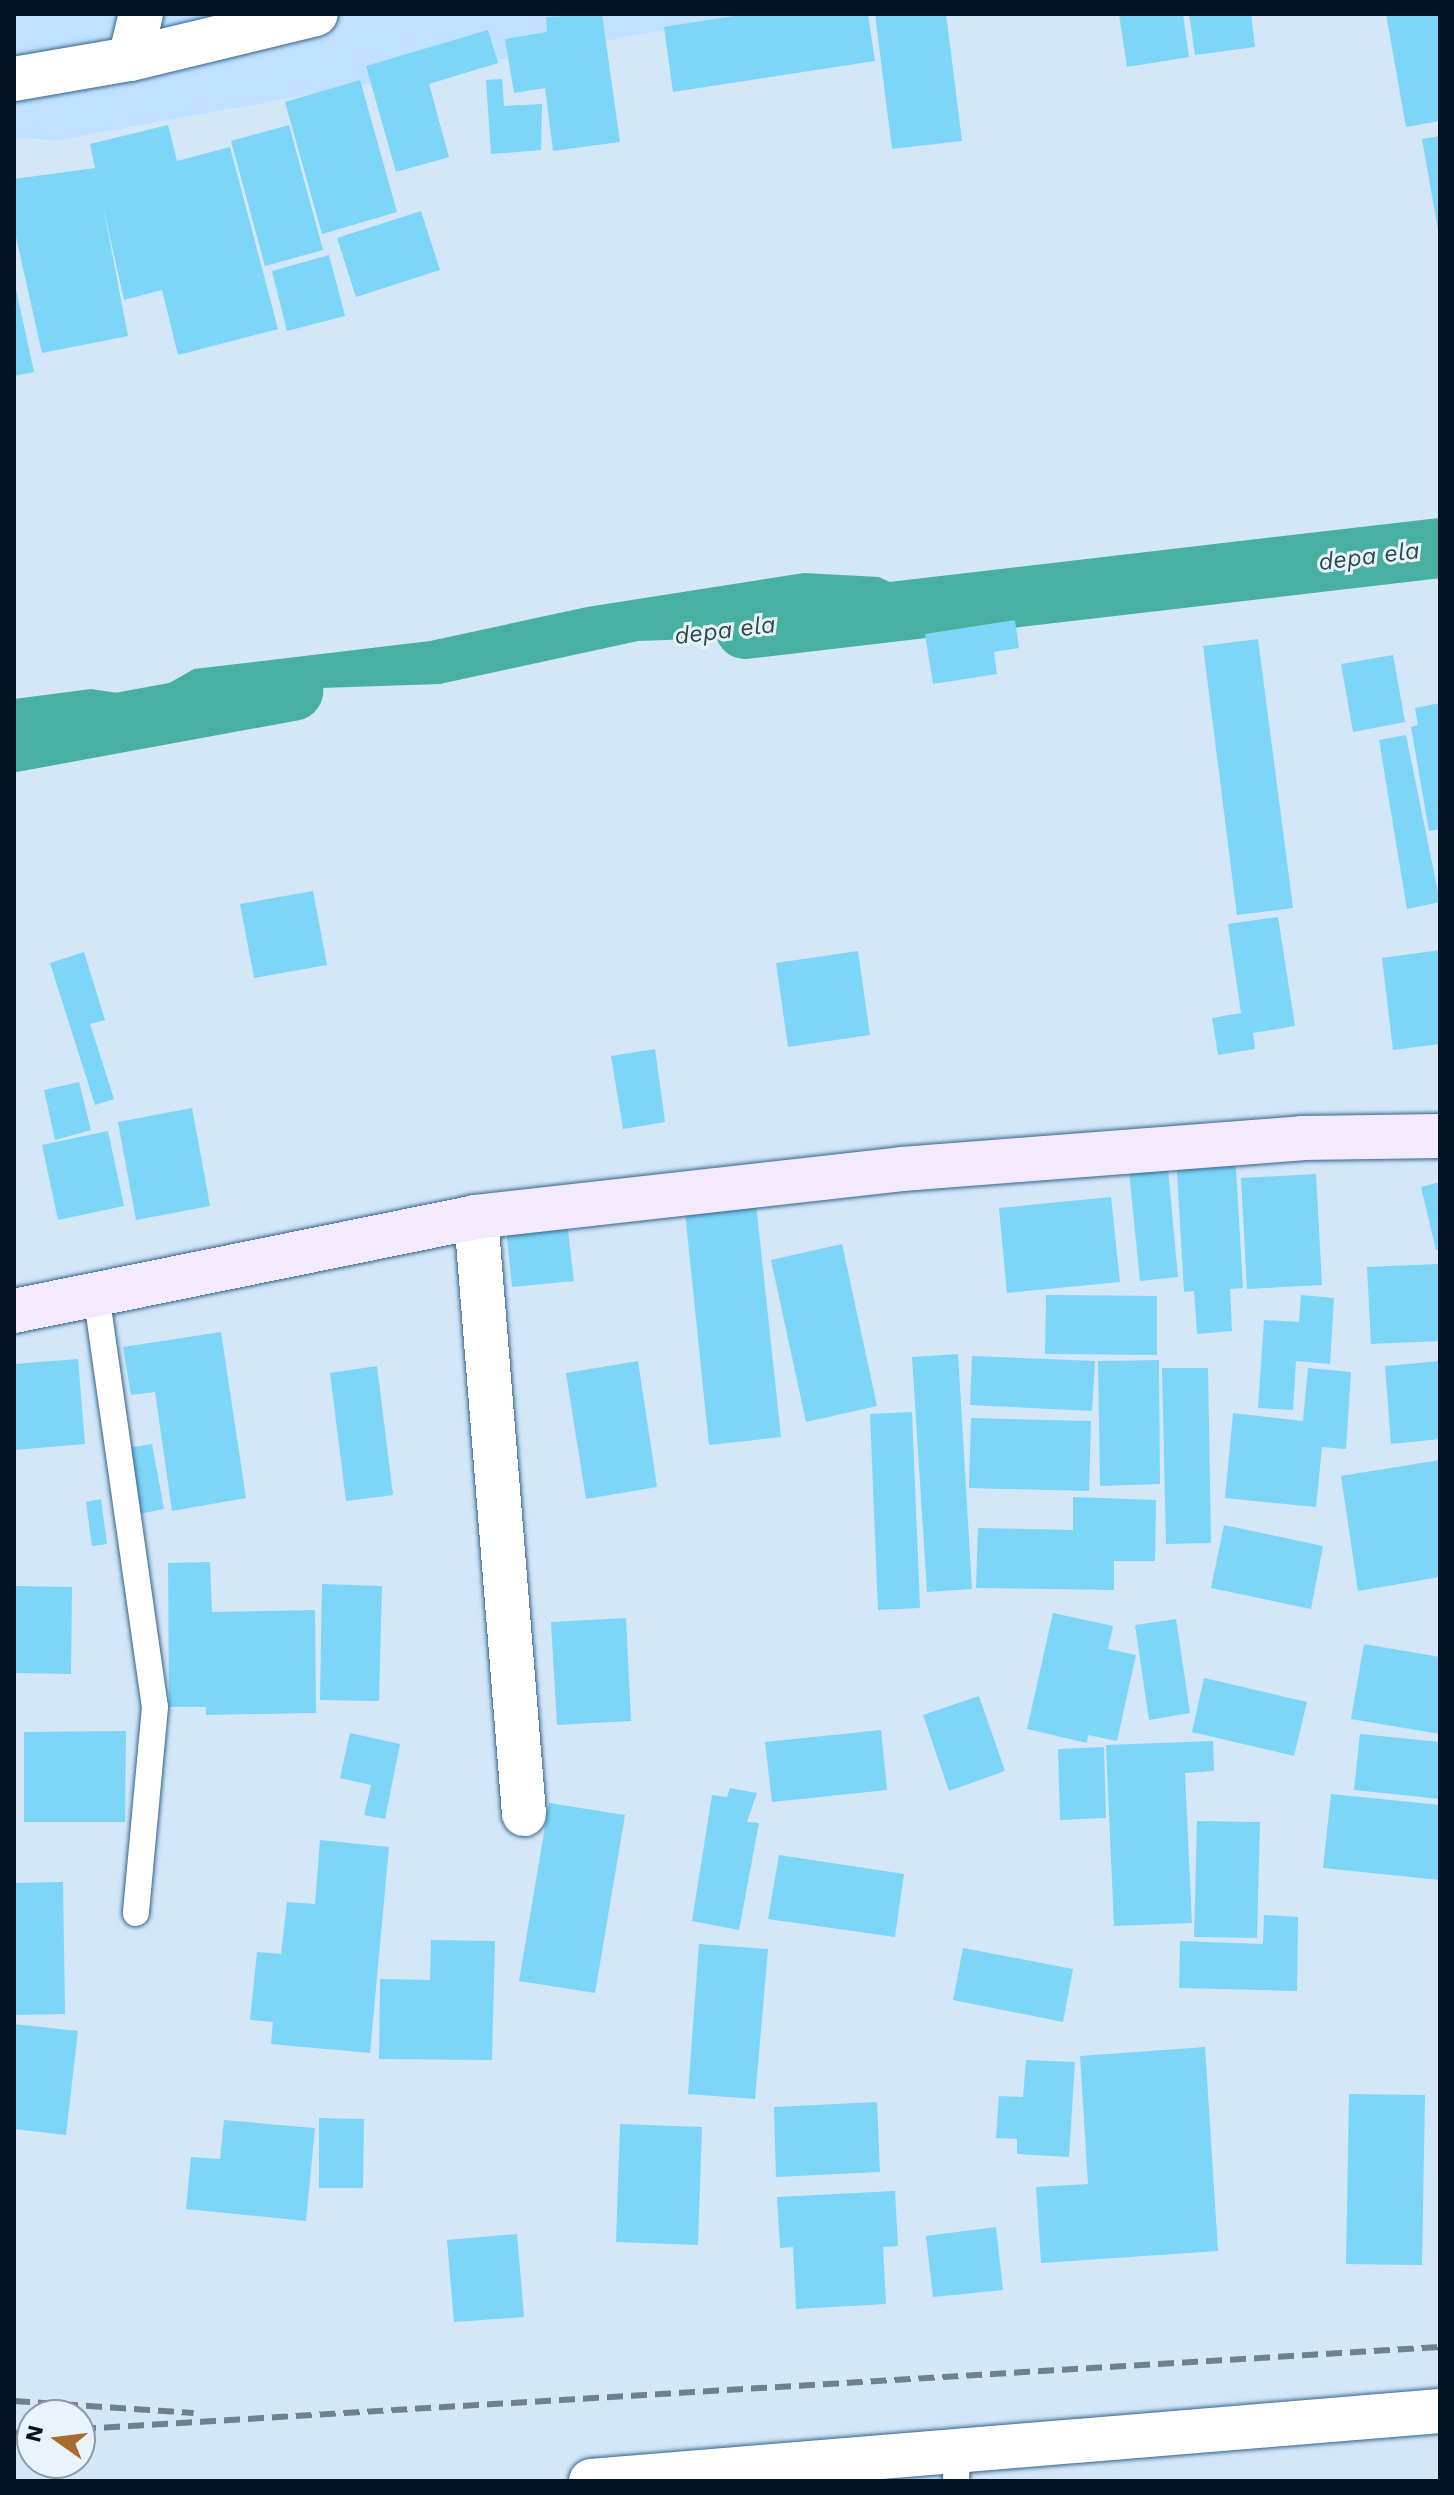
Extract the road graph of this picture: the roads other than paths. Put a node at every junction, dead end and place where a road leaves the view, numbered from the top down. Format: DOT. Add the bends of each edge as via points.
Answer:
graph roads {
  1 [pos="141,14"];
  2 [pos="316,14"];
  3 [pos="130,59"];
  4 [pos="14,79"];
  5 [pos="1440,1136"];
  6 [pos="476,1217"];
  7 [pos="96,1293"];
  8 [pos="14,1311"];
  9 [pos="524,1814"];
  10 [pos="136,1913"];
  11 [pos="1440,2411"];
  12 [pos="957,2466"];
  13 [pos="906,2468"];
  14 [pos="591,2481"];
  1 -- 3 [label="street"];
  2 -- 3 [label="street"];
  3 -- 4 [label="street"];
  5 -- 6 [label="street" via="1302,1138 902,1169"];
  6 -- 7 [label="street"];
  6 -- 9 [label="street"];
  7 -- 8 [label="street"];
  7 -- 10 [label="lane" via="155,1707"];
  11 -- 12 [label="street"];
  12 -- 13 [label="street"];
  13 -- 14 [label="street"];
}
